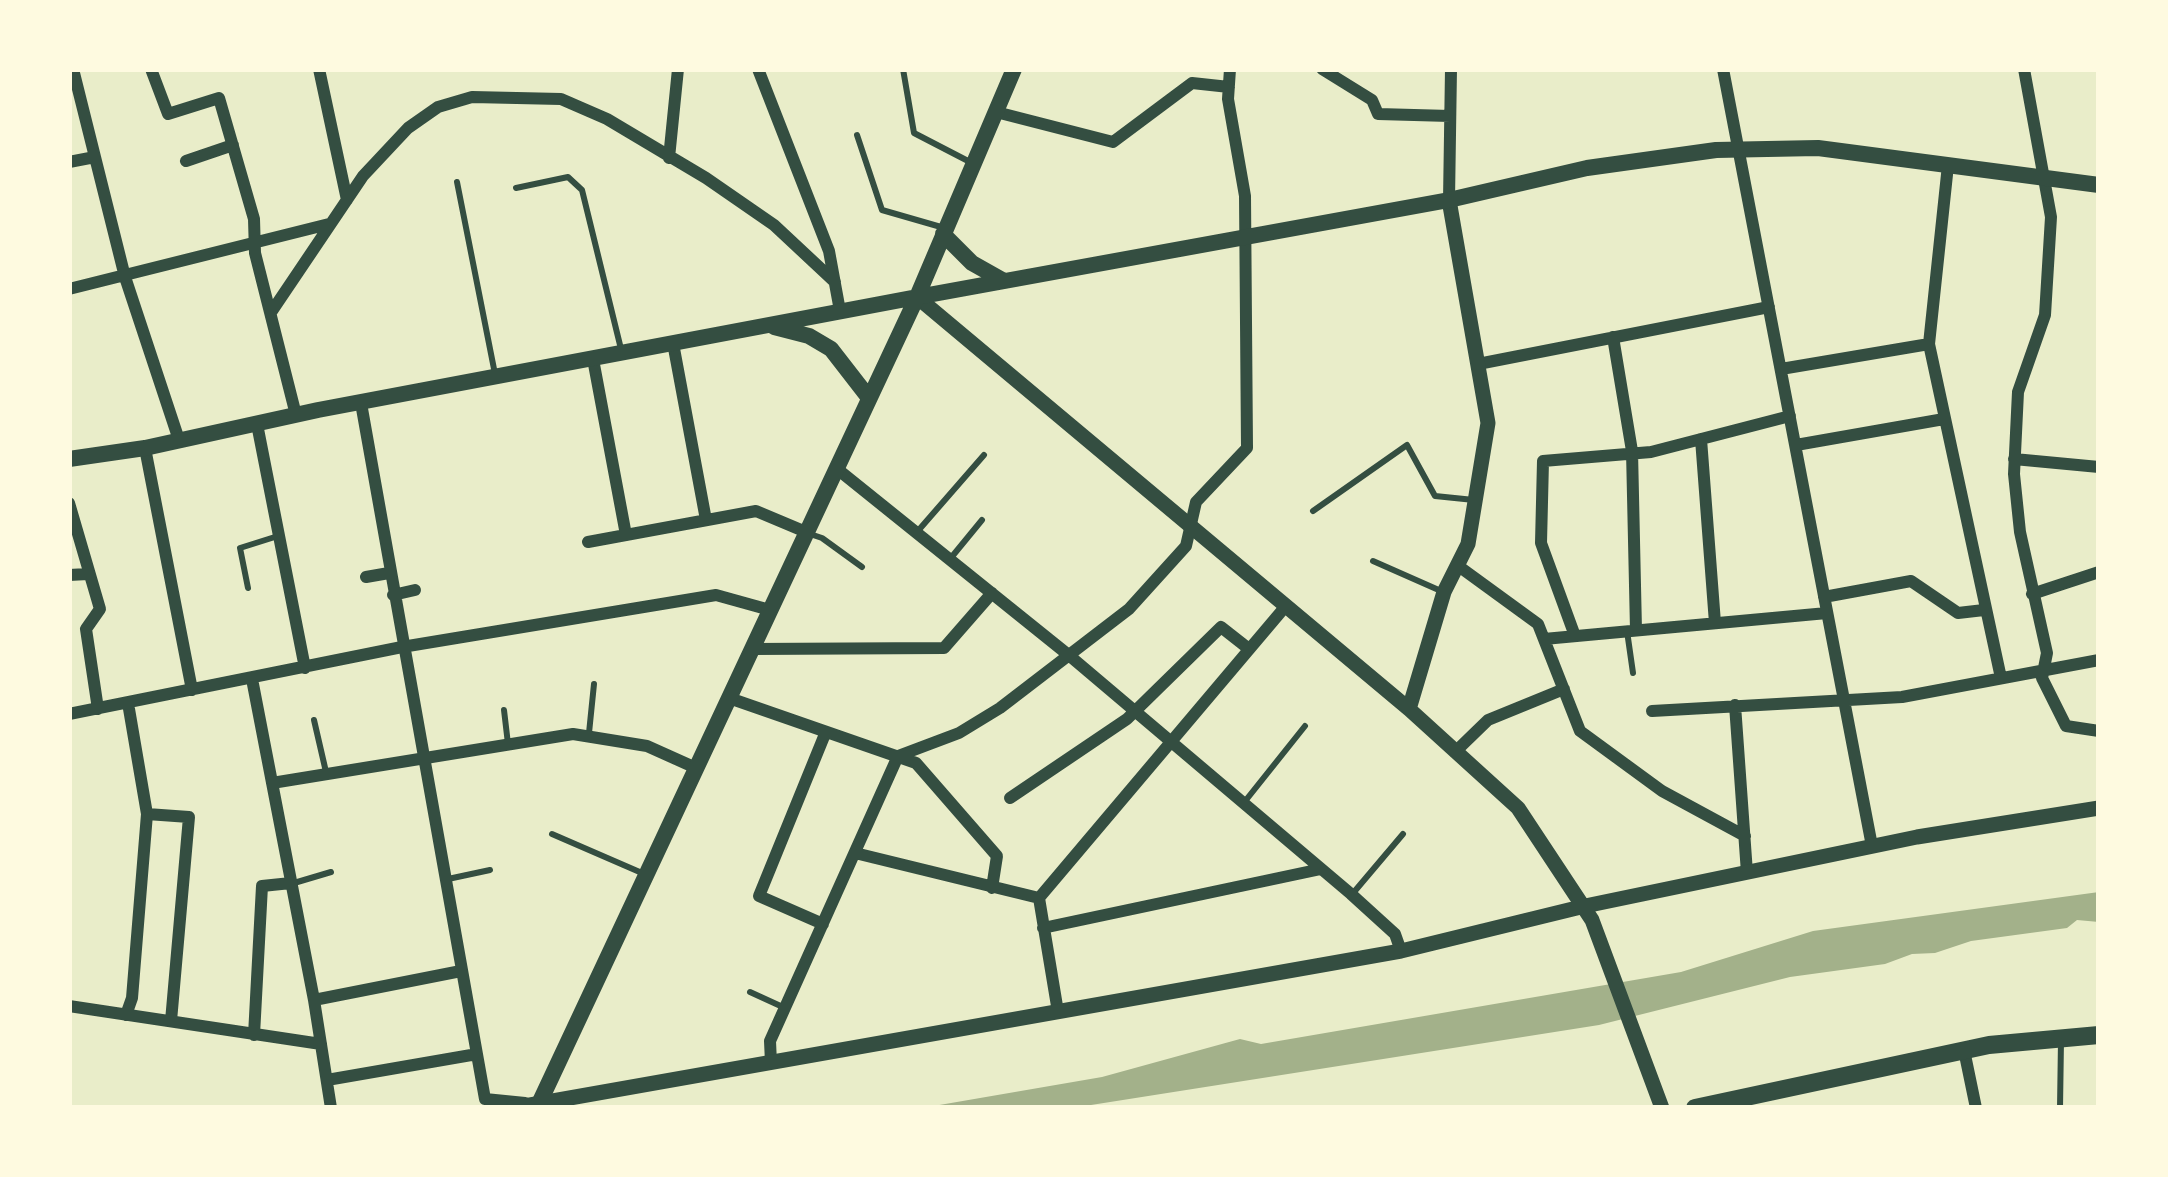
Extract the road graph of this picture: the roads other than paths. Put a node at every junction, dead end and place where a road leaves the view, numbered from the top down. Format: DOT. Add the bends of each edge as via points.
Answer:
graph roads {
  1 [pos="73,69"];
  2 [pos="151,69"];
  3 [pos="319,69"];
  4 [pos="678,69"];
  5 [pos="758,69"];
  6 [pos="903,69"];
  7 [pos="1014,69"];
  8 [pos="1230,69"];
  9 [pos="1322,69"];
  10 [pos="1451,69"];
  11 [pos="1724,69"];
  12 [pos="2024,69"];
  13 [pos="73,86"];
  14 [pos="1228,87"];
  15 [pos="996,112"];
  16 [pos="1450,116"];
  17 [pos="857,135"];
  18 [pos="233,146"];
  19 [pos="1740,151"];
  20 [pos="95,157"];
  21 [pos="669,158"];
  22 [pos="187,161"];
  23 [pos="69,162"];
  24 [pos="974,164"];
  25 [pos="1948,165"];
  26 [pos="2044,178"];
  27 [pos="457,182"];
  28 [pos="2099,184"];
  29 [pos="515,188"];
  30 [pos="347,200"];
  31 [pos="1449,200"];
  32 [pos="330,224"];
  33 [pos="944,231"];
  34 [pos="1244,238"];
  35 [pos="255,241"];
  36 [pos="125,277"];
  37 [pos="1005,281"];
  38 [pos="835,282"];
  39 [pos="69,289"];
  40 [pos="917,297"];
  41 [pos="1769,307"];
  42 [pos="272,311"];
  43 [pos="840,311"];
  44 [pos="768,326"];
  45 [pos="1613,337"];
  46 [pos="673,344"];
  47 [pos="1929,344"];
  48 [pos="622,353"];
  49 [pos="592,359"];
  50 [pos="1478,364"];
  51 [pos="1781,369"];
  52 [pos="496,377"];
  53 [pos="869,398"];
  54 [pos="361,403"];
  55 [pos="296,415"];
  56 [pos="1790,416"];
  57 [pos="1944,419"];
  58 [pos="257,424"];
  59 [pos="1701,439"];
  60 [pos="179,440"];
  61 [pos="1796,445"];
  62 [pos="145,448"];
  63 [pos="1632,451"];
  64 [pos="984,455"];
  65 [pos="2014,459"];
  66 [pos="69,460"];
  67 [pos="2099,467"];
  68 [pos="836,468"];
  69 [pos="1475,500"];
  70 [pos="69,503"];
  71 [pos="1313,511"];
  72 [pos="706,520"];
  73 [pos="982,520"];
  74 [pos="1190,525"];
  75 [pos="806,532"];
  76 [pos="917,532"];
  77 [pos="626,535"];
  78 [pos="279,536"];
  79 [pos="588,542"];
  80 [pos="950,559"];
  81 [pos="1373,561"];
  82 [pos="1457,565"];
  83 [pos="862,567"];
  84 [pos="2099,572"];
  85 [pos="389,573"];
  86 [pos="88,574"];
  87 [pos="69,575"];
  88 [pos="366,577"];
  89 [pos="248,588"];
  90 [pos="415,590"];
  91 [pos="1444,592"];
  92 [pos="992,593"];
  93 [pos="2032,594"];
  94 [pos="393,595"];
  95 [pos="1824,597"];
  96 [pos="1286,607"];
  97 [pos="770,610"];
  98 [pos="1984,610"];
  99 [pos="1827,613"];
  100 [pos="1714,623"];
  101 [pos="1632,630"];
  102 [pos="1575,636"];
  103 [pos="1544,638"];
  104 [pos="402,647"];
  105 [pos="752,649"];
  106 [pos="1249,650"];
  107 [pos="1071,657"];
  108 [pos="2099,660"];
  109 [pos="304,668"];
  110 [pos="2043,670"];
  111 [pos="1633,674"];
  112 [pos="2001,678"];
  113 [pos="251,679"];
  114 [pos="594,684"];
  115 [pos="1564,689"];
  116 [pos="192,690"];
  117 [pos="729,698"];
  118 [pos="1844,698"];
  119 [pos="128,703"];
  120 [pos="1735,705"];
  121 [pos="98,709"];
  122 [pos="1409,709"];
  123 [pos="504,710"];
  124 [pos="1134,710"];
  125 [pos="1652,711"];
  126 [pos="69,714"];
  127 [pos="314,720"];
  128 [pos="1305,726"];
  129 [pos="2099,731"];
  130 [pos="825,734"];
  131 [pos="589,736"];
  132 [pos="1170,741"];
  133 [pos="508,744"];
  134 [pos="1455,752"];
  135 [pos="422,756"];
  136 [pos="898,756"];
  137 [pos="696,768"];
  138 [pos="326,772"];
  139 [pos="272,783"];
  140 [pos="1010,798"];
  141 [pos="1243,803"];
  142 [pos="2099,808"];
  143 [pos="147,814"];
  144 [pos="551,834"];
  145 [pos="1403,834"];
  146 [pos="1744,836"];
  147 [pos="1872,846"];
  148 [pos="855,853"];
  149 [pos="1322,869"];
  150 [pos="490,870"];
  151 [pos="331,872"];
  152 [pos="1747,873"];
  153 [pos="646,874"];
  154 [pos="445,880"];
  155 [pos="291,884"];
  156 [pos="992,888"];
  157 [pos="1351,894"];
  158 [pos="1040,898"];
  159 [pos="1588,913"];
  160 [pos="823,924"];
  161 [pos="1043,928"];
  162 [pos="1401,951"];
  163 [pos="461,971"];
  164 [pos="750,992"];
  165 [pos="314,1000"];
  166 [pos="69,1006"];
  167 [pos="785,1008"];
  168 [pos="1058,1012"];
  169 [pos="126,1015"];
  170 [pos="170,1022"];
  171 [pos="254,1035"];
  172 [pos="2099,1035"];
  173 [pos="2061,1036"];
  174 [pos="321,1044"];
  175 [pos="1964,1050"];
  176 [pos="477,1054"];
  177 [pos="771,1063"];
  178 [pos="326,1080"];
  179 [pos="538,1106"];
  180 [pos="178,1108"];
  181 [pos="197,1108"];
  182 [pos="331,1108"];
  183 [pos="513,1108"];
  184 [pos="1662,1108"];
  185 [pos="1695,1108"];
  186 [pos="1976,1108"];
  187 [pos="2060,1108"];
  1 -- 13 [label="street"];
  2 -- 18 [label="street" via="168,114 219,98"];
  3 -- 30 [label="street"];
  4 -- 21 [label="street"];
  5 -- 38 [label="street"];
  6 -- 24 [label="lane" via="914,134"];
  7 -- 15 [label="main road"];
  8 -- 14 [label="street"];
  9 -- 16 [label="street" via="1372,100 1378,114"];
  10 -- 16 [label="street"];
  11 -- 19 [label="street"];
  12 -- 26 [label="street"];
  13 -- 20 [label="street"];
  14 -- 15 [label="street" via="1192,82 1113,142"];
  14 -- 34 [label="street"];
  15 -- 24 [label="main road"];
  16 -- 31 [label="street"];
  17 -- 33 [label="lane" via="882,210"];
  18 -- 22 [label="street"];
  18 -- 35 [label="street"];
  19 -- 25 [label="main road" via="1818,148"];
  19 -- 31 [label="main road" via="1587,168"];
  19 -- 41 [label="street"];
  20 -- 23 [label="street"];
  20 -- 36 [label="street"];
  21 -- 30 [label="street" via="561,99 472,97 438,106 408,128"];
  21 -- 38 [label="street" via="774,225"];
  24 -- 33 [label="main road"];
  25 -- 26 [label="main road"];
  25 -- 47 [label="street"];
  26 -- 28 [label="main road"];
  26 -- 65 [label="street" via="2048,293 2018,392"];
  27 -- 52 [label="lane"];
  29 -- 48 [label="lane" via="568,177 582,190"];
  30 -- 32 [label="street"];
  31 -- 34 [label="main road"];
  31 -- 50 [label="street"];
  32 -- 35 [label="street"];
  32 -- 42 [label="street"];
  33 -- 37 [label="main road" via="972,263"];
  33 -- 40 [label="main road"];
  34 -- 37 [label="main road"];
  34 -- 74 [label="street" via="1247,448 1196,502"];
  35 -- 36 [label="street"];
  35 -- 42 [label="street"];
  36 -- 39 [label="street"];
  36 -- 60 [label="street"];
  37 -- 40 [label="main road"];
  38 -- 43 [label="street"];
  40 -- 43 [label="main road"];
  40 -- 53 [label="main road"];
  40 -- 74 [label="street"];
  41 -- 45 [label="street"];
  41 -- 51 [label="street"];
  42 -- 55 [label="street"];
  43 -- 44 [label="main road"];
  44 -- 46 [label="main road"];
  44 -- 53 [label="main road" via="831,349"];
  45 -- 50 [label="street"];
  45 -- 63 [label="street"];
  46 -- 48 [label="main road"];
  46 -- 72 [label="street"];
  47 -- 51 [label="street"];
  47 -- 57 [label="street"];
  48 -- 49 [label="main road"];
  49 -- 52 [label="main road"];
  49 -- 77 [label="street"];
  50 -- 69 [label="street" via="1488,423"];
  51 -- 56 [label="street"];
  52 -- 54 [label="main road"];
  53 -- 68 [label="main road"];
  54 -- 55 [label="main road"];
  54 -- 85 [label="street"];
  55 -- 58 [label="main road"];
  56 -- 59 [label="street"];
  56 -- 61 [label="street"];
  57 -- 61 [label="street"];
  57 -- 98 [label="street"];
  58 -- 60 [label="main road"];
  58 -- 78 [label="street"];
  59 -- 63 [label="street"];
  59 -- 100 [label="street"];
  60 -- 62 [label="main road"];
  61 -- 95 [label="street"];
  62 -- 66 [label="main road"];
  62 -- 116 [label="street"];
  63 -- 101 [label="street"];
  63 -- 102 [label="street" via="1543,461 1541,543"];
  64 -- 76 [label="lane"];
  65 -- 67 [label="street"];
  65 -- 93 [label="street"];
  68 -- 75 [label="main road"];
  68 -- 76 [label="street"];
  69 -- 71 [label="lane" via="1435,496 1407,445"];
  69 -- 82 [label="street"];
  70 -- 86 [label="street"];
  72 -- 75 [label="street" via="756,511"];
  72 -- 77 [label="street"];
  73 -- 80 [label="lane"];
  74 -- 96 [label="street"];
  74 -- 107 [label="street" via="1172,562"];
  75 -- 83 [label="lane"];
  75 -- 97 [label="main road"];
  76 -- 80 [label="street"];
  77 -- 79 [label="street"];
  78 -- 89 [label="lane" via="240,548"];
  78 -- 109 [label="street"];
  80 -- 92 [label="street"];
  81 -- 91 [label="lane"];
  82 -- 91 [label="street"];
  82 -- 103 [label="street" via="1538,625"];
  84 -- 93 [label="street"];
  85 -- 88 [label="street"];
  85 -- 94 [label="street"];
  86 -- 87 [label="street"];
  86 -- 121 [label="street" via="100,609 86,629"];
  90 -- 94 [label="street"];
  91 -- 122 [label="street"];
  92 -- 105 [label="street" via="944,648"];
  92 -- 107 [label="street"];
  93 -- 110 [label="street" via="2048,653"];
  94 -- 104 [label="street"];
  95 -- 98 [label="street" via="1911,580 1958,613"];
  95 -- 99 [label="street"];
  96 -- 106 [label="street"];
  96 -- 122 [label="street"];
  97 -- 104 [label="street" via="716,595"];
  97 -- 105 [label="main road"];
  98 -- 112 [label="street"];
  99 -- 100 [label="street"];
  99 -- 118 [label="street"];
  100 -- 101 [label="street"];
  101 -- 102 [label="street"];
  101 -- 111 [label="lane"];
  102 -- 103 [label="street"];
  103 -- 115 [label="street"];
  104 -- 109 [label="street"];
  104 -- 135 [label="street"];
  105 -- 117 [label="main road"];
  106 -- 124 [label="street" via="1221,627"];
  106 -- 132 [label="street"];
  107 -- 124 [label="street"];
  107 -- 136 [label="street" via="959,733"];
  108 -- 110 [label="street"];
  109 -- 113 [label="street"];
  110 -- 112 [label="street"];
  110 -- 129 [label="street" via="2066,726"];
  112 -- 118 [label="street" via="1902,697"];
  113 -- 116 [label="street"];
  113 -- 139 [label="street"];
  114 -- 131 [label="lane"];
  115 -- 134 [label="street" via="1488,719"];
  115 -- 146 [label="street" via="1593,741 1661,791"];
  116 -- 119 [label="street"];
  117 -- 130 [label="street"];
  117 -- 137 [label="main road"];
  118 -- 120 [label="street"];
  118 -- 147 [label="street"];
  119 -- 121 [label="street"];
  119 -- 143 [label="street"];
  120 -- 125 [label="street"];
  120 -- 146 [label="street"];
  121 -- 126 [label="street"];
  122 -- 134 [label="street"];
  123 -- 133 [label="lane"];
  124 -- 132 [label="street"];
  124 -- 140 [label="street"];
  127 -- 138 [label="lane"];
  128 -- 141 [label="lane"];
  130 -- 136 [label="street"];
  130 -- 160 [label="street" via="759,896"];
  131 -- 133 [label="street"];
  131 -- 137 [label="street" via="647,746"];
  132 -- 141 [label="street"];
  132 -- 158 [label="street"];
  133 -- 135 [label="street"];
  134 -- 159 [label="street" via="1518,808"];
  135 -- 138 [label="street"];
  135 -- 154 [label="street"];
  136 -- 148 [label="street"];
  136 -- 156 [label="street" via="916,763 997,856"];
  137 -- 153 [label="main road"];
  138 -- 139 [label="street"];
  139 -- 155 [label="street"];
  141 -- 149 [label="street"];
  142 -- 147 [label="street"];
  143 -- 169 [label="street"];
  143 -- 170 [label="street" via="189,817"];
  144 -- 153 [label="lane"];
  145 -- 157 [label="lane"];
  146 -- 152 [label="street"];
  147 -- 152 [label="street"];
  148 -- 156 [label="street"];
  148 -- 160 [label="street"];
  149 -- 157 [label="street"];
  149 -- 161 [label="street"];
  150 -- 154 [label="lane"];
  151 -- 155 [label="lane"];
  152 -- 159 [label="street"];
  153 -- 179 [label="main road"];
  154 -- 163 [label="street"];
  155 -- 165 [label="street"];
  155 -- 171 [label="street" via="262,886"];
  156 -- 158 [label="street"];
  157 -- 162 [label="street" via="1395,934"];
  158 -- 161 [label="street"];
  159 -- 162 [label="street"];
  159 -- 184 [label="street"];
  160 -- 167 [label="street"];
  161 -- 168 [label="street"];
  162 -- 168 [label="street"];
  163 -- 165 [label="street"];
  163 -- 176 [label="street"];
  164 -- 167 [label="lane"];
  165 -- 174 [label="street"];
  166 -- 169 [label="street"];
  167 -- 177 [label="street" via="770,1041"];
  168 -- 177 [label="street"];
  169 -- 170 [label="street"];
  170 -- 171 [label="street"];
  171 -- 174 [label="street"];
  172 -- 173 [label="main road"];
  173 -- 175 [label="main road"];
  173 -- 187 [label="lane"];
  174 -- 178 [label="street"];
  175 -- 185 [label="main road"];
  175 -- 186 [label="street"];
  176 -- 178 [label="street"];
  176 -- 179 [label="street" via="485,1099"];
  177 -- 179 [label="street"];
  178 -- 182 [label="street"];
  179 -- 183 [label="street"];
  180 -- 181 [label="lane"];
}
